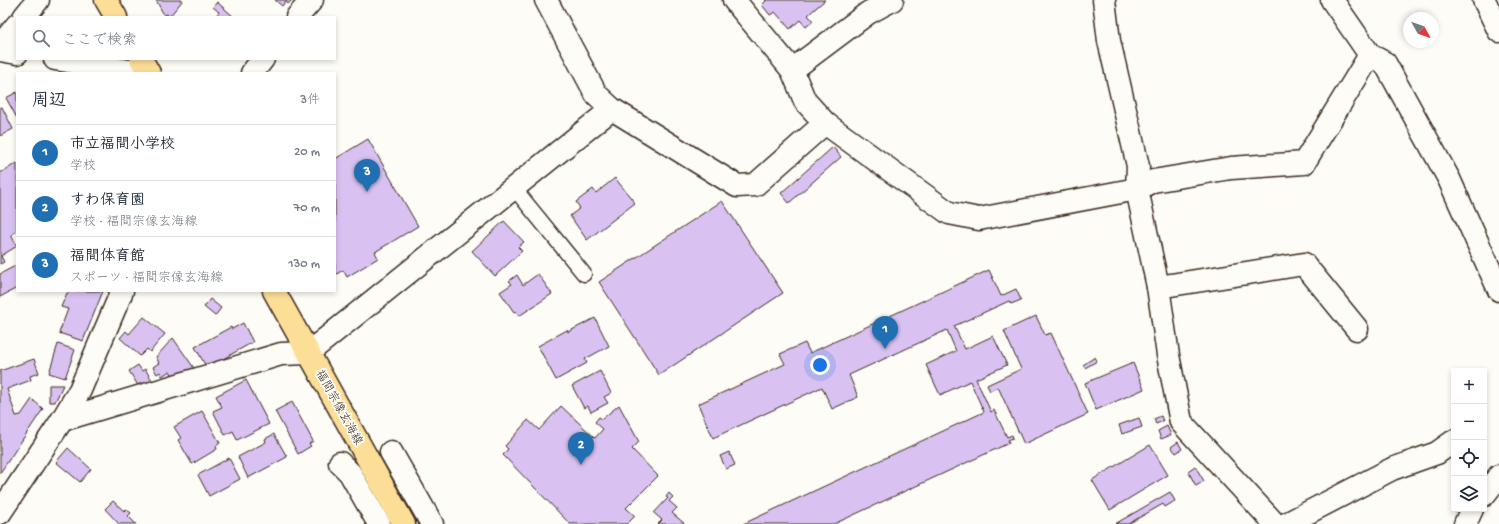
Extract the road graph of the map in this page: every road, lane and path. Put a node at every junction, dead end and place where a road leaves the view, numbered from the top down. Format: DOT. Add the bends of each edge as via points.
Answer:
graph roads {
  1 [pos="38,0"];
  2 [pos="106,0"];
  3 [pos="312,0"];
  4 [pos="546,0"];
  5 [pos="734,0"];
  6 [pos="892,0"];
  7 [pos="1104,0"];
  8 [pos="1332,0"];
  9 [pos="1484,0"];
  10 [pos="25,16"];
  11 [pos="115,16"];
  12 [pos="298,16"];
  13 [pos="16,26"];
  14 [pos="1499,31"];
  15 [pos="0,46"];
  16 [pos="0,50"];
  17 [pos="16,53"];
  18 [pos="1370,55"];
  19 [pos="61,60"];
  20 [pos="142,60"];
  21 [pos="262,60"];
  22 [pos="792,70"];
  23 [pos="136,72"];
  24 [pos="148,72"];
  25 [pos="253,72"];
  26 [pos="612,109"];
  27 [pos="825,123"];
  28 [pos="514,188"];
  29 [pos="1137,189"];
  30 [pos="584,274"];
  31 [pos="1158,288"];
  32 [pos="1499,290"];
  33 [pos="122,292"];
  34 [pos="275,292"];
  35 [pos="1357,330"];
  36 [pos="308,354"];
  37 [pos="62,420"];
  38 [pos="1451,443"];
  39 [pos="391,452"];
  40 [pos="340,463"];
  41 [pos="1499,476"];
  42 [pos="412,489"];
  43 [pos="1487,491"];
  44 [pos="1471,512"];
  45 [pos="0,513"];
  46 [pos="375,518"];
  47 [pos="404,524"];
  48 [pos="432,524"];
  49 [pos="1275,524"];
  50 [pos="1286,524"];
  51 [pos="1465,524"];
  1 -- 10 [label="street"];
  2 -- 11 [label="main road"];
  3 -- 12 [label="street"];
  4 -- 26 [label="street" via="596,94"];
  5 -- 22 [label="street"];
  6 -- 22 [label="street" via="868,13"];
  7 -- 29 [label="street" via="1109,41 1138,166"];
  8 -- 18 [label="street"];
  9 -- 14 [label="street"];
  13 -- 15 [label="street"];
  16 -- 17 [label="street"];
  18 -- 29 [label="street" via="1304,163 1231,168 1153,181"];
  18 -- 32 [label="street" via="1385,63 1404,97 1449,179"];
  19 -- 23 [label="street"];
  20 -- 24 [label="main road"];
  21 -- 25 [label="street"];
  22 -- 27 [label="street" via="805,101"];
  26 -- 27 [label="street" via="737,186 755,185"];
  26 -- 28 [label="street"];
  27 -- 29 [label="street" via="949,213 979,219"];
  28 -- 30 [label="lane"];
  28 -- 36 [label="street"];
  29 -- 31 [label="street"];
  31 -- 35 [label="street" via="1304,264"];
  31 -- 49 [label="street" via="1181,422"];
  33 -- 37 [label="street" via="80,390"];
  34 -- 36 [label="main road, 福間宗像玄海線"];
  36 -- 37 [label="street" via="281,354"];
  36 -- 47 [label="main road, 福間宗像玄海線"];
  37 -- 45 [label="street"];
  38 -- 50 [label="street" via="1438,453 1392,469"];
  39 -- 42 [label="street"];
  40 -- 46 [label="street" via="350,474"];
  41 -- 43 [label="street"];
  42 -- 46 [label="street"];
  42 -- 48 [label="street"];
  44 -- 51 [label="street"];
}
